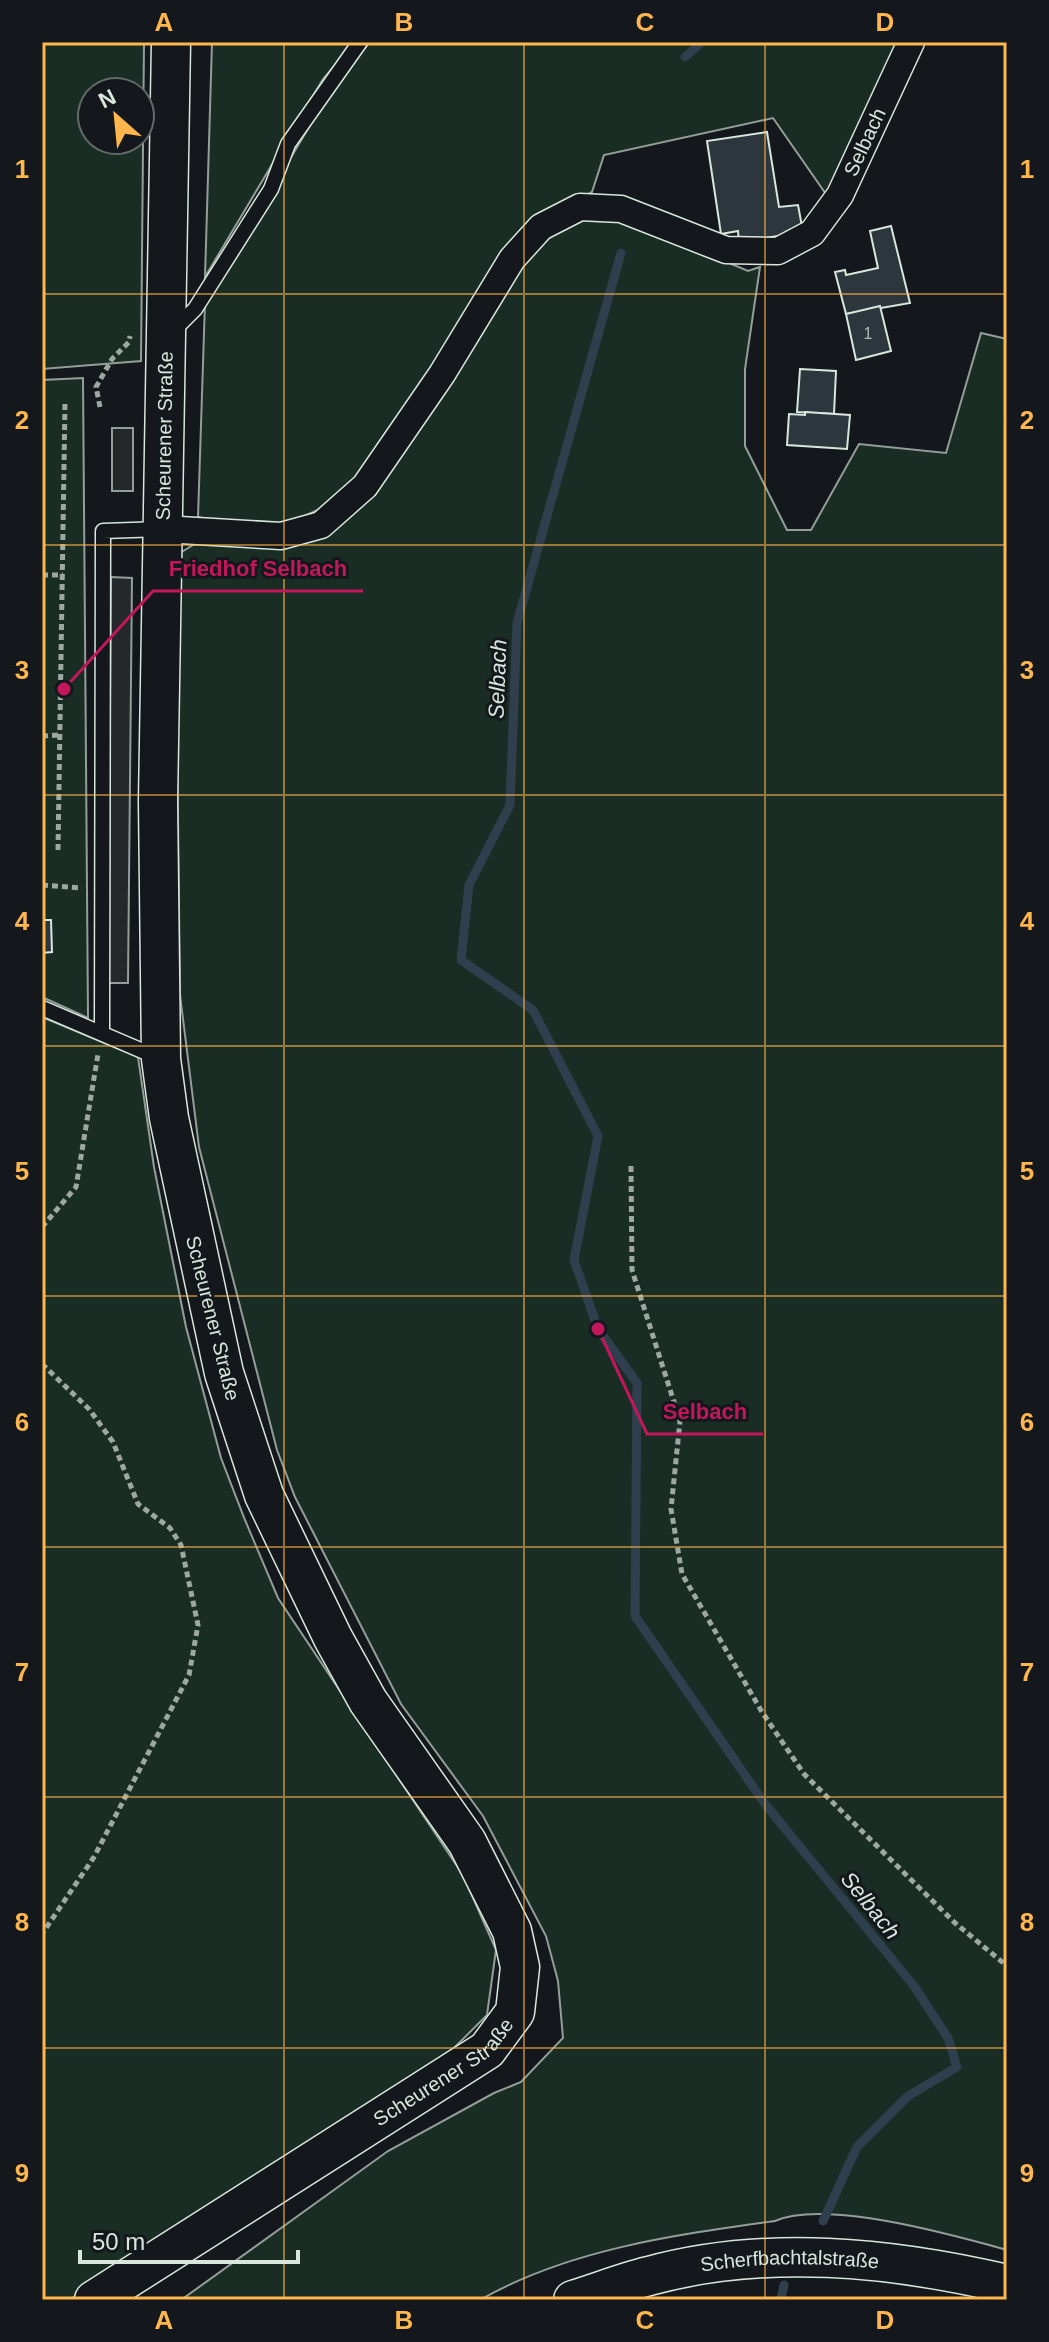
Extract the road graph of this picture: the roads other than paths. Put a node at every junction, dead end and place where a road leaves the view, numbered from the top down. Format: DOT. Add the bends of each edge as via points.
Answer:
graph roads {
  1 [pos="171,42"];
  2 [pos="360,42"];
  3 [pos="911,42"];
  4 [pos="166,339"];
  5 [pos="163,529"];
  6 [pos="42,1008"];
  7 [pos="102,1033"];
  8 [pos="161,1059"];
  9 [pos="1007,2284"];
  10 [pos="94,2300"];
  11 [pos="573,2300"];
  1 -- 4 [label="street, Scheurener Straße"];
  2 -- 4 [label="lane" via="288,144 271,189 195,309"];
  3 -- 5 [label="street, Selbach" via="840,195 812,233 778,251 726,250 621,209 580,207 541,227 512,259 365,486 321,525 281,536"];
  4 -- 5 [label="street, Scheurener Straße"];
  5 -- 7 [label="lane" via="103,531"];
  5 -- 8 [label="street, Scheurener Straße"];
  6 -- 7 [label="lane"];
  7 -- 8 [label="lane"];
  8 -- 10 [label="street, Scheurener Straße" via="207,1305 264,1495 308,1594 368,1701 467,1842 496,1893 520,1967 515,2012 487,2050"];
  9 -- 11 [label="street, Scherfbachtalstraße" via="862,2259 764,2259 651,2275"];
}
